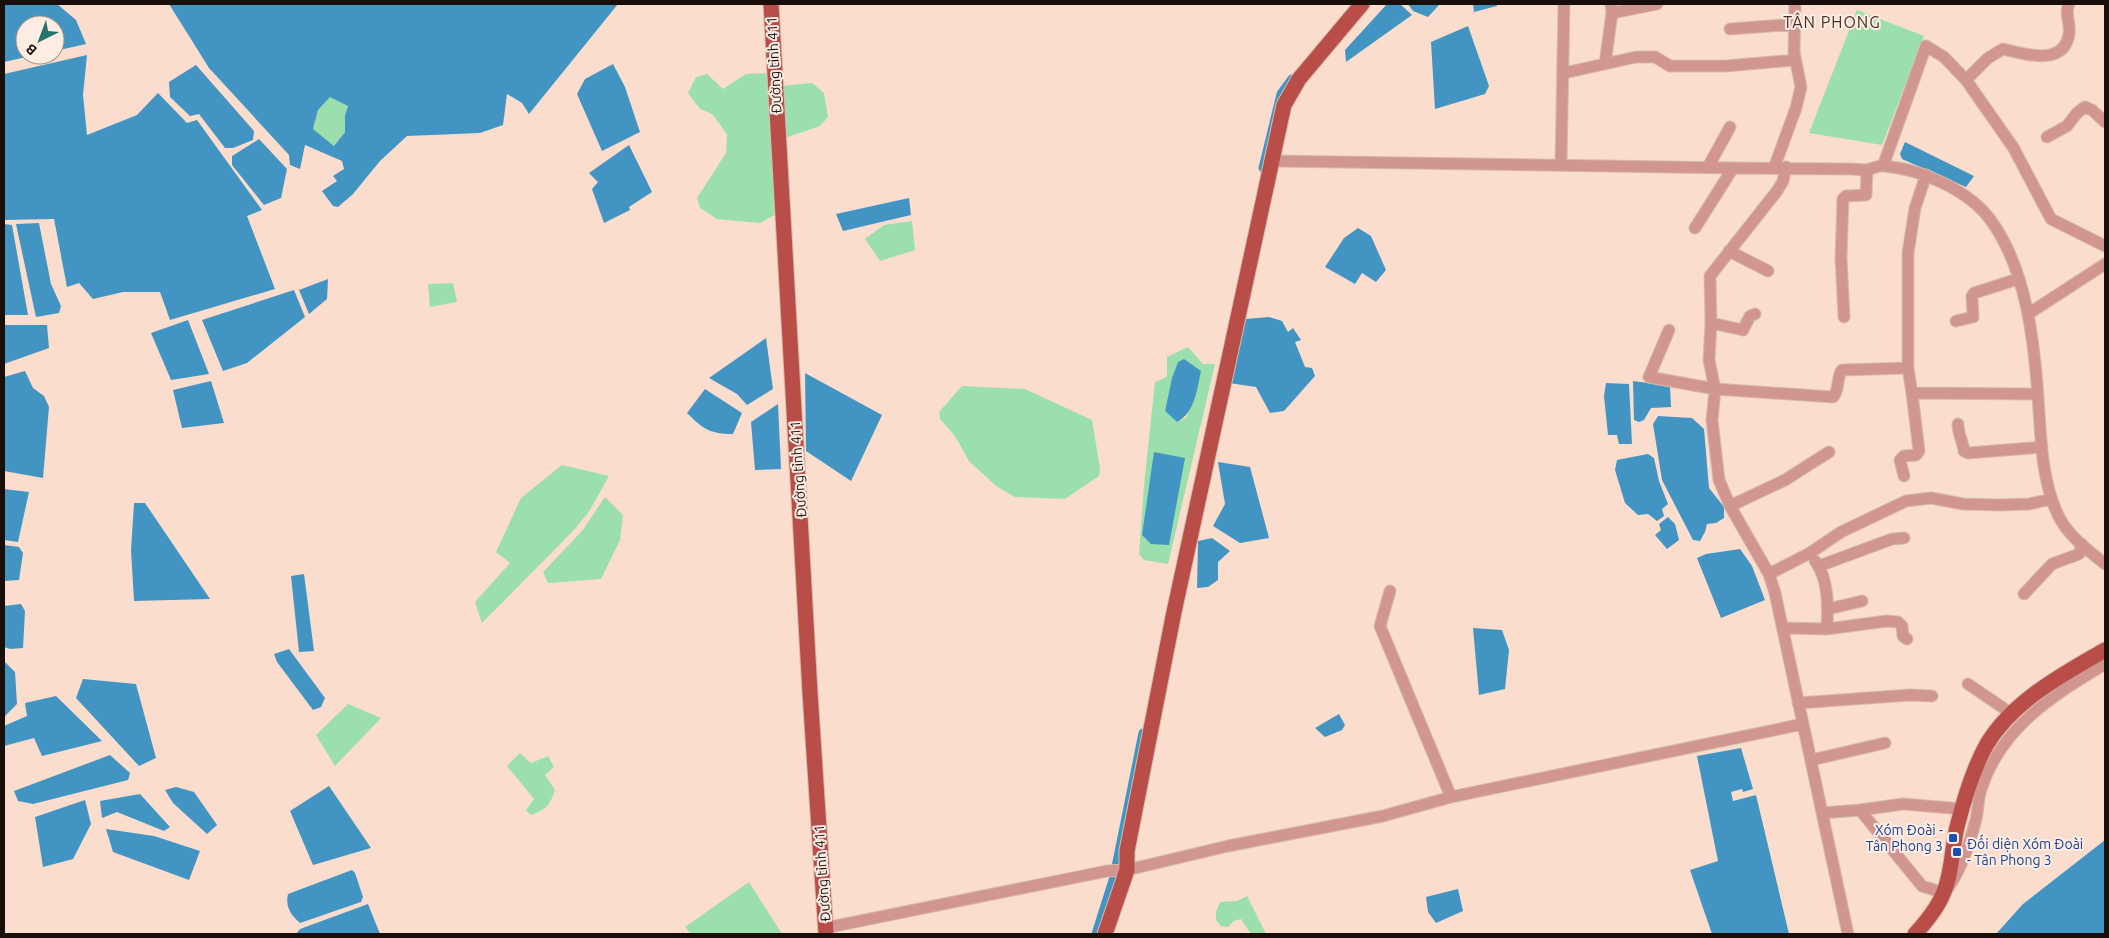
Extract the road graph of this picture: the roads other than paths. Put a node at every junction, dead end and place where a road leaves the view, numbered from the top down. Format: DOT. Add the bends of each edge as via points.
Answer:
graph roads {
  1 [pos="771,4"];
  2 [pos="1362,4"];
  3 [pos="1564,4"];
  4 [pos="1657,4"];
  5 [pos="1795,4"];
  6 [pos="2069,4"];
  7 [pos="1611,9"];
  8 [pos="1796,24"];
  9 [pos="1730,29"];
  10 [pos="1795,60"];
  11 [pos="1605,64"];
  12 [pos="1564,73"];
  13 [pos="1966,80"];
  14 [pos="2105,122"];
  15 [pos="1730,127"];
  16 [pos="2047,137"];
  17 [pos="1273,161"];
  18 [pos="1561,164"];
  19 [pos="1883,166"];
  20 [pos="1708,167"];
  21 [pos="1786,167"];
  22 [pos="1734,168"];
  23 [pos="1774,168"];
  24 [pos="1867,170"];
  25 [pos="1926,175"];
  26 [pos="1695,228"];
  27 [pos="2105,246"];
  28 [pos="1729,251"];
  29 [pos="2105,264"];
  30 [pos="1768,271"];
  31 [pos="2018,279"];
  32 [pos="1755,314"];
  33 [pos="2028,314"];
  34 [pos="1844,317"];
  35 [pos="1956,321"];
  36 [pos="1712,323"];
  37 [pos="1669,330"];
  38 [pos="1908,368"];
  39 [pos="1715,389"];
  40 [pos="1912,393"];
  41 [pos="2038,394"];
  42 [pos="1958,424"];
  43 [pos="2042,447"];
  44 [pos="1828,452"];
  45 [pos="1904,476"];
  46 [pos="2051,498"];
  47 [pos="1730,506"];
  48 [pos="1904,538"];
  49 [pos="2082,544"];
  50 [pos="1810,553"];
  51 [pos="2105,564"];
  52 [pos="1820,566"];
  53 [pos="1769,574"];
  54 [pos="1390,591"];
  55 [pos="2024,594"];
  56 [pos="1862,600"];
  57 [pos="1828,609"];
  58 [pos="1783,628"];
  59 [pos="1827,629"];
  60 [pos="1908,639"];
  61 [pos="2105,650"];
  62 [pos="2105,664"];
  63 [pos="1968,684"];
  64 [pos="1932,696"];
  65 [pos="1798,703"];
  66 [pos="2012,714"];
  67 [pos="1803,724"];
  68 [pos="2012,735"];
  69 [pos="1885,743"];
  70 [pos="1984,751"];
  71 [pos="1811,760"];
  72 [pos="1451,797"];
  73 [pos="1965,804"];
  74 [pos="1860,810"];
  75 [pos="1822,814"];
  76 [pos="1972,833"];
  77 [pos="1127,870"];
  78 [pos="1944,893"];
  79 [pos="826,931"];
  80 [pos="1105,934"];
  81 [pos="1848,934"];
  82 [pos="1915,934"];
  1 -- 79 [label="main road, Đường tỉnh 411"];
  2 -- 17 [label="main road" via="1299,79 1284,105"];
  3 -- 12 [label="street"];
  4 -- 7 [label="street"];
  5 -- 8 [label="street"];
  6 -- 13 [label="street" via="2066,10 2070,33 2065,46 2052,55 2034,57 2003,49 1988,58"];
  7 -- 11 [label="street"];
  8 -- 9 [label="street"];
  8 -- 10 [label="street"];
  10 -- 11 [label="street" via="1726,66 1670,66 1655,57 1636,57"];
  10 -- 23 [label="street" via="1800,94"];
  11 -- 12 [label="street"];
  12 -- 18 [label="street"];
  13 -- 19 [label="street" via="1944,57 1926,46"];
  13 -- 27 [label="street" via="2012,147 2051,219"];
  14 -- 16 [label="street" via="2085,108 2067,126"];
  15 -- 20 [label="street"];
  17 -- 18 [label="street"];
  17 -- 77 [label="main road" via="1174,612 1127,851"];
  18 -- 20 [label="street"];
  19 -- 24 [label="street"];
  19 -- 25 [label="street"];
  20 -- 22 [label="street"];
  21 -- 23 [label="street"];
  21 -- 24 [label="street"];
  21 -- 28 [label="street" via="1778,191"];
  22 -- 23 [label="street"];
  22 -- 26 [label="street"];
  24 -- 34 [label="street" via="1866,194 1843,199"];
  25 -- 31 [label="street" via="1974,203 1992,222"];
  25 -- 38 [label="street" via="1915,208 1908,253"];
  28 -- 30 [label="street"];
  28 -- 36 [label="street" via="1710,276"];
  29 -- 33 [label="street"];
  31 -- 33 [label="street"];
  31 -- 35 [label="street" via="1974,293 1973,317"];
  32 -- 36 [label="street" via="1750,316 1743,330"];
  33 -- 41 [label="street"];
  36 -- 39 [label="street" via="1709,360"];
  37 -- 39 [label="street" via="1649,377"];
  38 -- 39 [label="street" via="1842,370 1833,397"];
  38 -- 40 [label="street"];
  39 -- 47 [label="street" via="1712,420 1719,480"];
  40 -- 41 [label="street"];
  40 -- 45 [label="street" via="1919,451 1900,460"];
  41 -- 43 [label="street"];
  42 -- 43 [label="street" via="1964,451 1968,454"];
  43 -- 46 [label="street"];
  44 -- 47 [label="street" via="1785,480"];
  46 -- 49 [label="street" via="2064,524"];
  46 -- 50 [label="street" via="2029,504 2000,505 1952,503 1931,498 1906,501 1841,532"];
  47 -- 53 [label="street"];
  48 -- 52 [label="street" via="1892,539"];
  49 -- 51 [label="street"];
  49 -- 55 [label="street" via="2079,554 2048,567"];
  50 -- 52 [label="street"];
  50 -- 53 [label="street"];
  52 -- 57 [label="street"];
  53 -- 58 [label="street"];
  54 -- 72 [label="street" via="1380,626"];
  56 -- 57 [label="street"];
  57 -- 59 [label="street"];
  58 -- 59 [label="street"];
  58 -- 65 [label="street"];
  59 -- 60 [label="street" via="1898,622 1903,636"];
  61 -- 66 [label="main road" via="2068,671"];
  62 -- 68 [label="street" via="2050,698"];
  63 -- 66 [label="street"];
  64 -- 65 [label="street" via="1902,695"];
  65 -- 67 [label="street"];
  66 -- 70 [label="main road"];
  67 -- 71 [label="street"];
  67 -- 72 [label="street"];
  68 -- 70 [label="street"];
  68 -- 76 [label="street" via="1984,783"];
  69 -- 71 [label="street"];
  70 -- 73 [label="main road" via="1977,763"];
  71 -- 75 [label="street"];
  72 -- 77 [label="street" via="1383,816 1228,846"];
  73 -- 74 [label="street" via="1903,804"];
  73 -- 76 [label="street"];
  73 -- 78 [label="main road" via="1957,826"];
  74 -- 75 [label="street"];
  74 -- 78 [label="street" via="1922,886"];
  75 -- 81 [label="street"];
  76 -- 78 [label="street" via="1958,870"];
  77 -- 79 [label="street" via="1108,871"];
  77 -- 80 [label="main road"];
  78 -- 82 [label="main road"];
}
